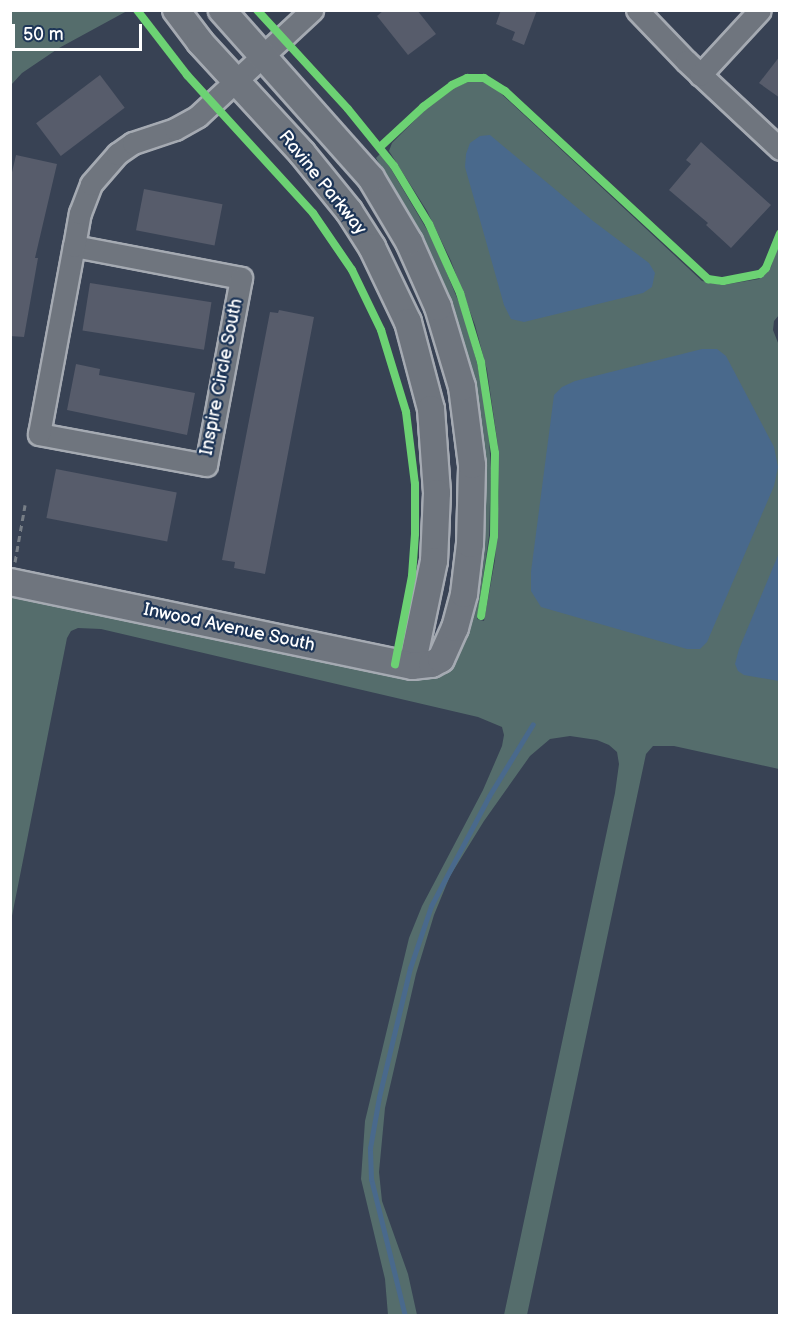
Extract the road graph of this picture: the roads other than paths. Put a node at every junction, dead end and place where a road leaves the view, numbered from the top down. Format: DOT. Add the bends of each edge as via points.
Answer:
graph roads {
  1 [pos="176,10"];
  2 [pos="222,10"];
  3 [pos="312,10"];
  4 [pos="637,10"];
  5 [pos="760,10"];
  6 [pos="262,57"];
  7 [pos="700,75"];
  8 [pos="236,82"];
  9 [pos="780,149"];
  10 [pos="74,246"];
  11 [pos="11,582"];
  12 [pos="445,654"];
  13 [pos="412,666"];
  1 -- 8 [label="street, Ravine Parkway"];
  2 -- 6 [label="street, Ravine Parkway"];
  3 -- 6 [label="street, Inspire Circle South"];
  4 -- 7 [label="street"];
  5 -- 7 [label="street"];
  6 -- 8 [label="street, Inspire Circle South"];
  6 -- 12 [label="street, Ravine Parkway" via="348,150 382,195 425,274 452,346 467,417 473,500 464,594"];
  7 -- 9 [label="street"];
  8 -- 10 [label="street, Inspire Circle South" via="194,119 133,143 112,159 88,190"];
  8 -- 13 [label="street, Ravine Parkway" via="354,217 394,289 414,340 432,421 437,493 434,561"];
  10 -- 10 [label="street, Inspire Circle South" via="241,278 206,465 39,434"];
  11 -- 13 [label="street, Inwood Avenue South"];
  12 -- 13 [label="street, Inwood Avenue South" via="432,664"];
}
